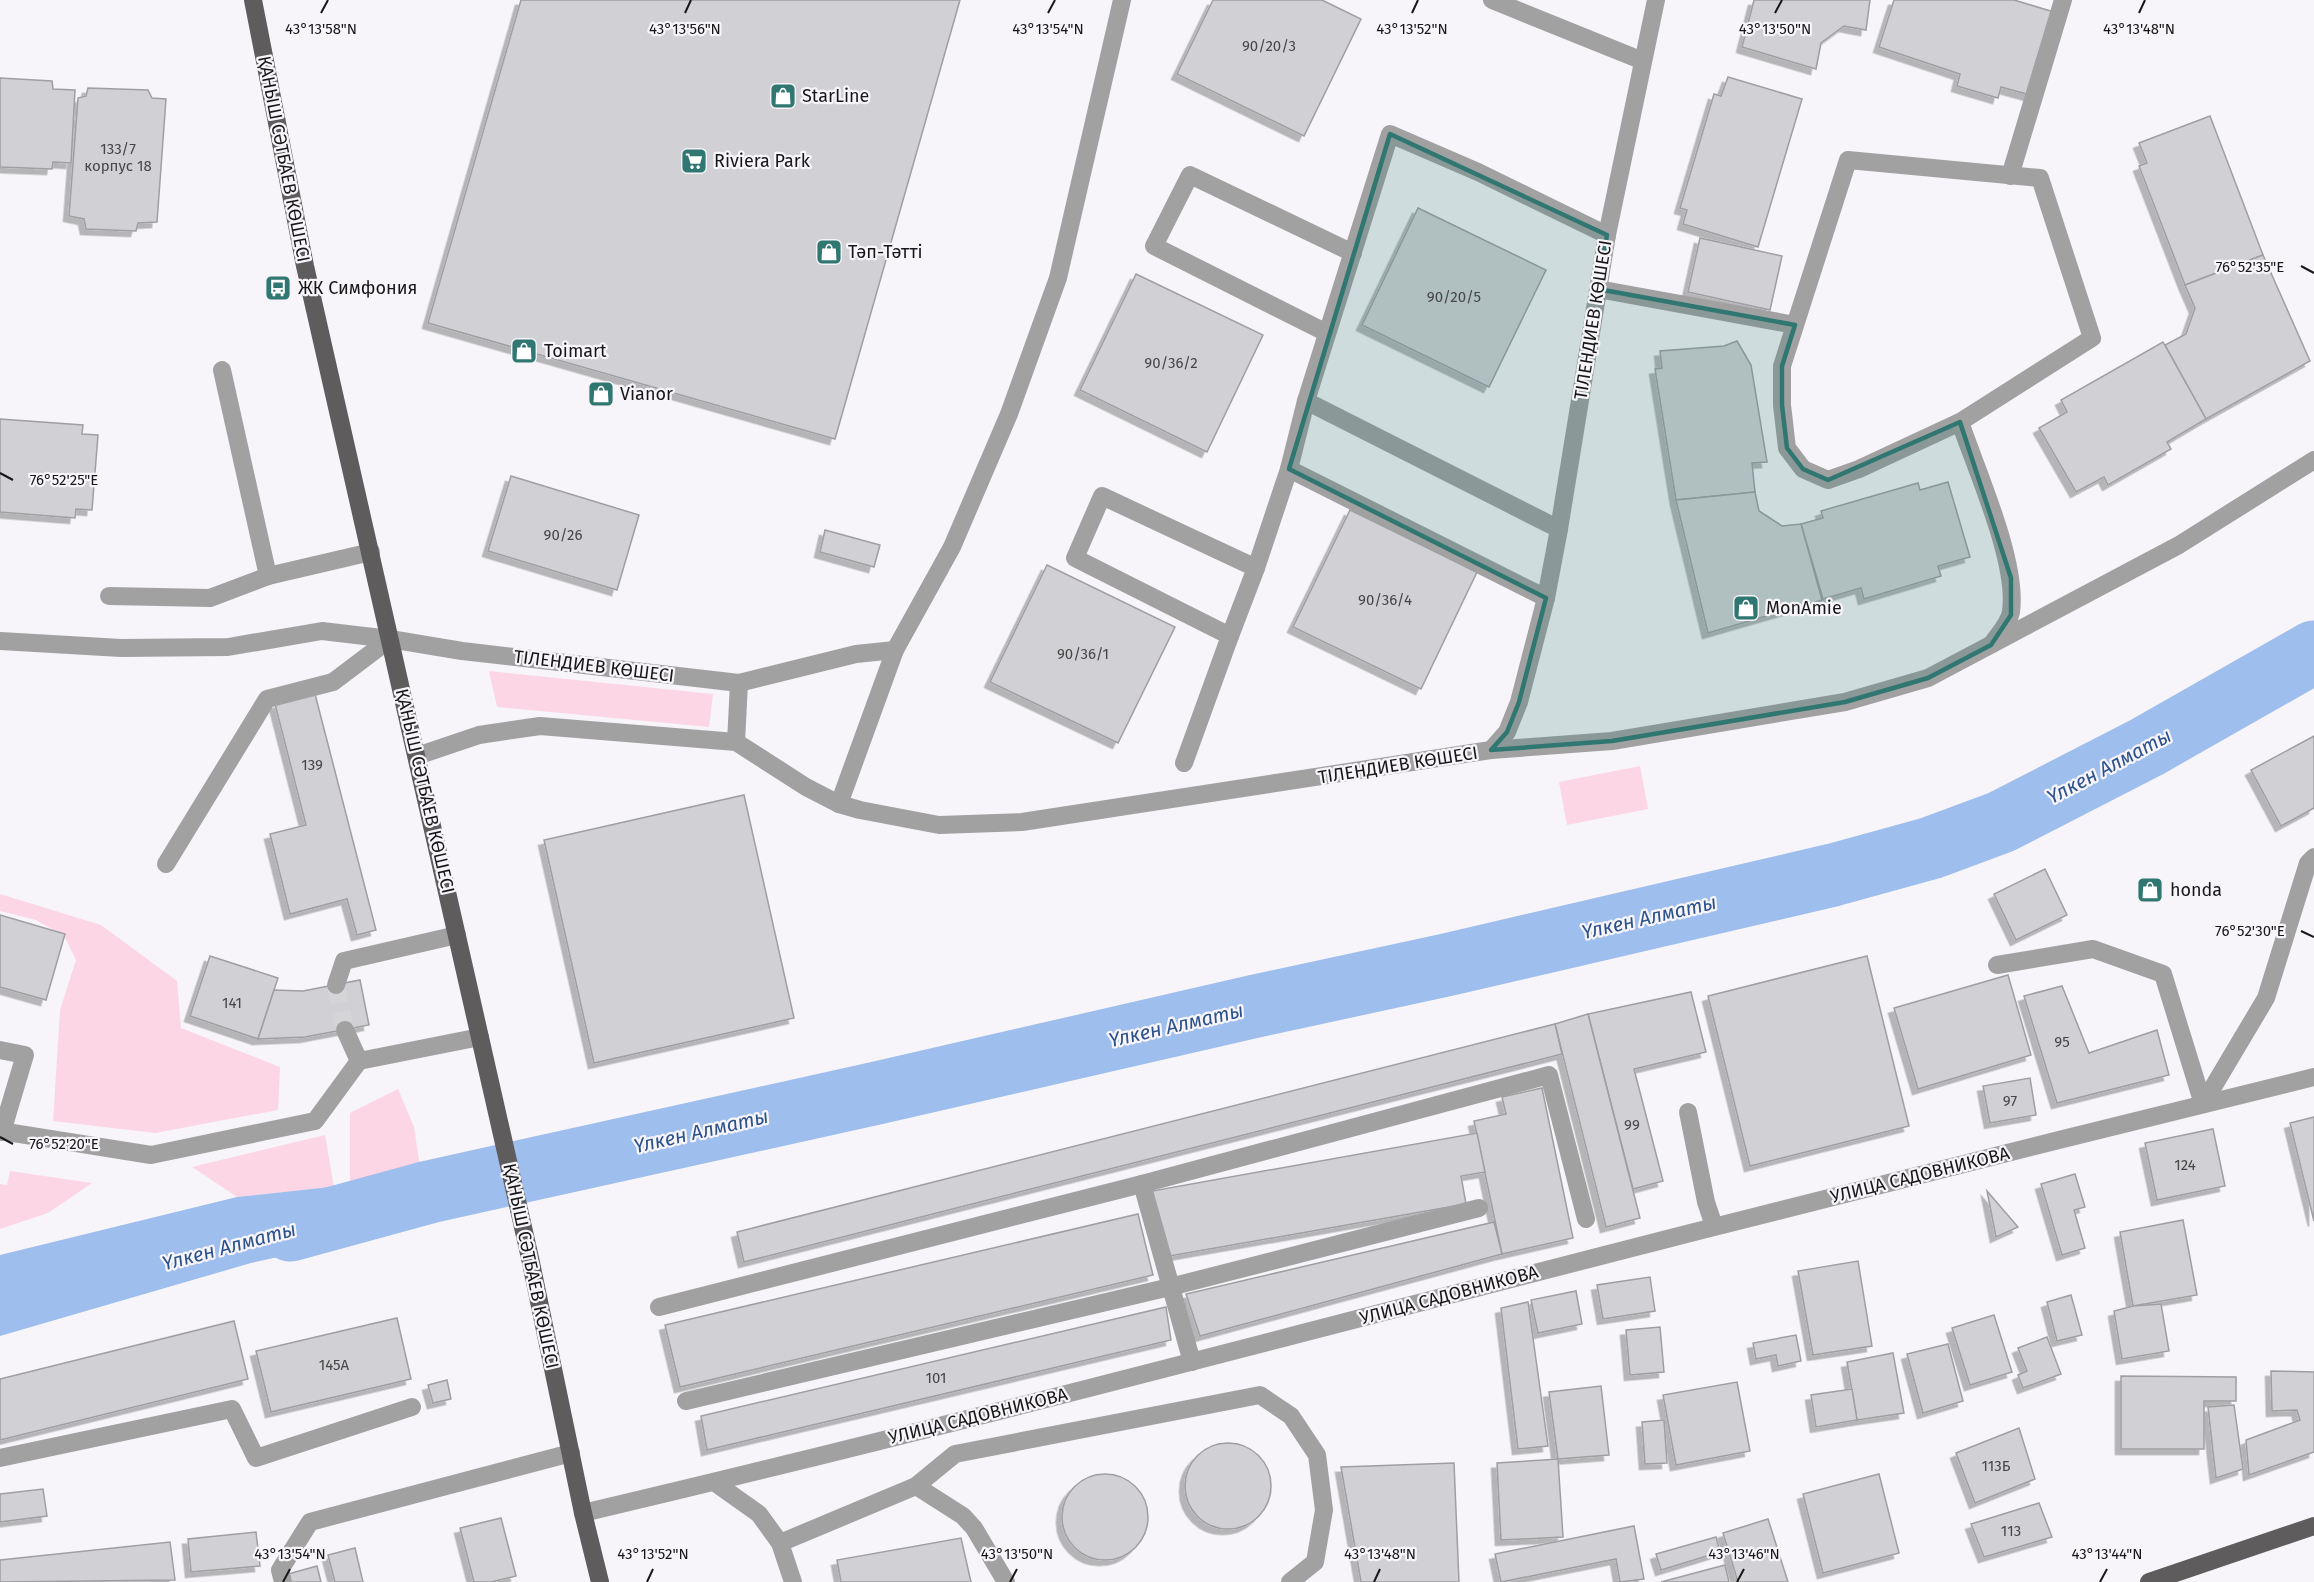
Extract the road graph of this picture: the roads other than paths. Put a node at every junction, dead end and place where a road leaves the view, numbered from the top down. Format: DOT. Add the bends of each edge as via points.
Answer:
graph roads {
  1 [pos="253,0"];
  2 [pos="1122,0"];
  3 [pos="1492,0"];
  4 [pos="1656,0"];
  5 [pos="2062,0"];
  6 [pos="1643,61"];
  7 [pos="2010,176"];
  8 [pos="1607,235"];
  9 [pos="1353,253"];
  10 [pos="1598,289"];
  11 [pos="1795,325"];
  12 [pos="1327,333"];
  13 [pos="222,370"];
  14 [pos="1306,401"];
  15 [pos="1960,422"];
  16 [pos="2314,460"];
  17 [pos="1289,469"];
  18 [pos="1559,530"];
  19 [pos="371,552"];
  20 [pos="1256,568"];
  21 [pos="268,576"];
  22 [pos="109,596"];
  23 [pos="1546,598"];
  24 [pos="1230,636"];
  25 [pos="390,639"];
  26 [pos="0,641"];
  27 [pos="1991,645"];
  28 [pos="895,650"];
  29 [pos="739,683"];
  30 [pos="736,742"];
  31 [pos="1491,750"];
  32 [pos="417,756"];
  33 [pos="1184,763"];
  34 [pos="839,804"];
  35 [pos="2314,857"];
  36 [pos="166,864"];
  37 [pos="457,934"];
  38 [pos="1997,965"];
  39 [pos="336,985"];
  40 [pos="345,1030"];
  41 [pos="480,1037"];
  42 [pos="0,1050"];
  43 [pos="359,1061"];
  44 [pos="2314,1077"];
  45 [pos="2203,1104"];
  46 [pos="1688,1112"];
  47 [pos="1,1132"];
  48 [pos="1142,1184"];
  49 [pos="1479,1208"];
  50 [pos="1586,1219"];
  51 [pos="1714,1226"];
  52 [pos="1170,1287"];
  53 [pos="658,1307"];
  54 [pos="1192,1362"];
  55 [pos="686,1401"];
  56 [pos="412,1407"];
  57 [pos="572,1454"];
  58 [pos="0,1458"];
  59 [pos="714,1482"];
  60 [pos="916,1486"];
  61 [pos="583,1513"];
  62 [pos="2314,1526"];
  63 [pos="780,1543"];
  64 [pos="283,1582"];
  65 [pos="600,1582"];
  66 [pos="793,1582"];
  67 [pos="1006,1582"];
  68 [pos="1290,1582"];
  69 [pos="2150,1582"];
  1 -- 19 [label="main road, ҚАНЫШ СӘТБАЕВ КӨШЕСІ" via="305,266"];
  2 -- 28 [label="street" via="1058,278 1009,414 952,548"];
  3 -- 6 [label="street"];
  4 -- 6 [label="street, ТІЛЕНДИЕВ КӨШЕСІ"];
  5 -- 7 [label="street"];
  6 -- 8 [label="street, ТІЛЕНДИЕВ КӨШЕСІ"];
  7 -- 11 [label="street" via="1848,160"];
  7 -- 15 [label="street" via="2040,178 2092,338"];
  8 -- 9 [label="street" via="1390,134"];
  8 -- 10 [label="street, ТІЛЕНДИЕВ КӨШЕСІ"];
  9 -- 12 [label="street"];
  9 -- 12 [label="street" via="1190,175 1155,246"];
  10 -- 11 [label="street"];
  10 -- 18 [label="street, ТІЛЕНДИЕВ КӨШЕСІ"];
  11 -- 15 [label="street" via="1782,366 1782,405 1787,448 1803,469 1827,480"];
  12 -- 14 [label="street"];
  13 -- 21 [label="street"];
  14 -- 17 [label="street"];
  14 -- 18 [label="street"];
  15 -- 27 [label="street" via="2011,578 2011,615"];
  16 -- 27 [label="street" via="2179,545"];
  17 -- 20 [label="street"];
  17 -- 23 [label="street"];
  18 -- 23 [label="street, ТІЛЕНДИЕВ КӨШЕСІ"];
  19 -- 21 [label="street"];
  19 -- 25 [label="main road, ҚАНЫШ СӘТБАЕВ КӨШЕСІ"];
  20 -- 24 [label="street"];
  20 -- 24 [label="street" via="1102,496 1075,558"];
  21 -- 22 [label="street" via="210,598"];
  23 -- 31 [label="street, ТІЛЕНДИЕВ КӨШЕСІ" via="1519,702 1507,732"];
  24 -- 33 [label="street"];
  25 -- 26 [label="street, ТІЛЕНДИЕВ КӨШЕСІ" via="322,631 228,647 121,648"];
  25 -- 29 [label="street, ТІЛЕНДИЕВ КӨШЕСІ"];
  25 -- 32 [label="main road, ҚАНЫШ СӘТБАЕВ КӨШЕСІ"];
  25 -- 36 [label="street" via="333,682 267,699"];
  27 -- 31 [label="street" via="1928,678 1845,702 1612,741"];
  28 -- 29 [label="street" via="856,654"];
  28 -- 34 [label="street"];
  29 -- 30 [label="street"];
  30 -- 32 [label="street, ТІЛЕНДИЕВ КӨШЕСІ" via="540,726 479,735"];
  30 -- 34 [label="street, ТІЛЕНДИЕВ КӨШЕСІ"];
  31 -- 34 [label="street, ТІЛЕНДИЕВ КӨШЕСІ" via="1022,822 939,825"];
  32 -- 37 [label="main road, ҚАНЫШ СӘТБАЕВ КӨШЕСІ"];
  35 -- 45 [label="street" via="2308,863 2266,998"];
  37 -- 39 [label="street" via="344,962"];
  37 -- 41 [label="main road, ҚАНЫШ СӘТБАЕВ КӨШЕСІ"];
  38 -- 45 [label="street" via="2093,949 2163,974"];
  40 -- 43 [label="street"];
  41 -- 43 [label="street"];
  41 -- 57 [label="main road, ҚАНЫШ СӘТБАЕВ КӨШЕСІ"];
  42 -- 47 [label="street" via="25,1055"];
  43 -- 47 [label="street" via="315,1120 151,1155"];
  44 -- 45 [label="street, УЛИЦА САДОВНИКОВА"];
  45 -- 51 [label="street, УЛИЦА САДОВНИКОВА"];
  46 -- 51 [label="street"];
  48 -- 50 [label="street" via="1549,1075"];
  48 -- 52 [label="street"];
  48 -- 53 [label="street"];
  49 -- 52 [label="street"];
  51 -- 54 [label="street, УЛИЦА САДОВНИКОВА"];
  52 -- 54 [label="street"];
  52 -- 55 [label="street"];
  54 -- 59 [label="street, УЛИЦА САДОВНИКОВА"];
  56 -- 58 [label="street" via="256,1458 232,1409"];
  57 -- 61 [label="main road, ҚАНЫШ СӘТБАЕВ КӨШЕСІ"];
  57 -- 64 [label="street" via="310,1522 280,1570"];
  59 -- 61 [label="street, УЛИЦА САДОВНИКОВА"];
  59 -- 63 [label="street" via="759,1514"];
  60 -- 63 [label="street"];
  60 -- 67 [label="street" via="963,1516"];
  60 -- 68 [label="street" via="955,1454 1260,1395 1291,1416 1317,1455 1324,1509 1315,1562"];
  61 -- 65 [label="main road, ҚАНЫШ СӘТБАЕВ КӨШЕСІ"];
  62 -- 69 [label="main road"];
  63 -- 66 [label="street"];
}
